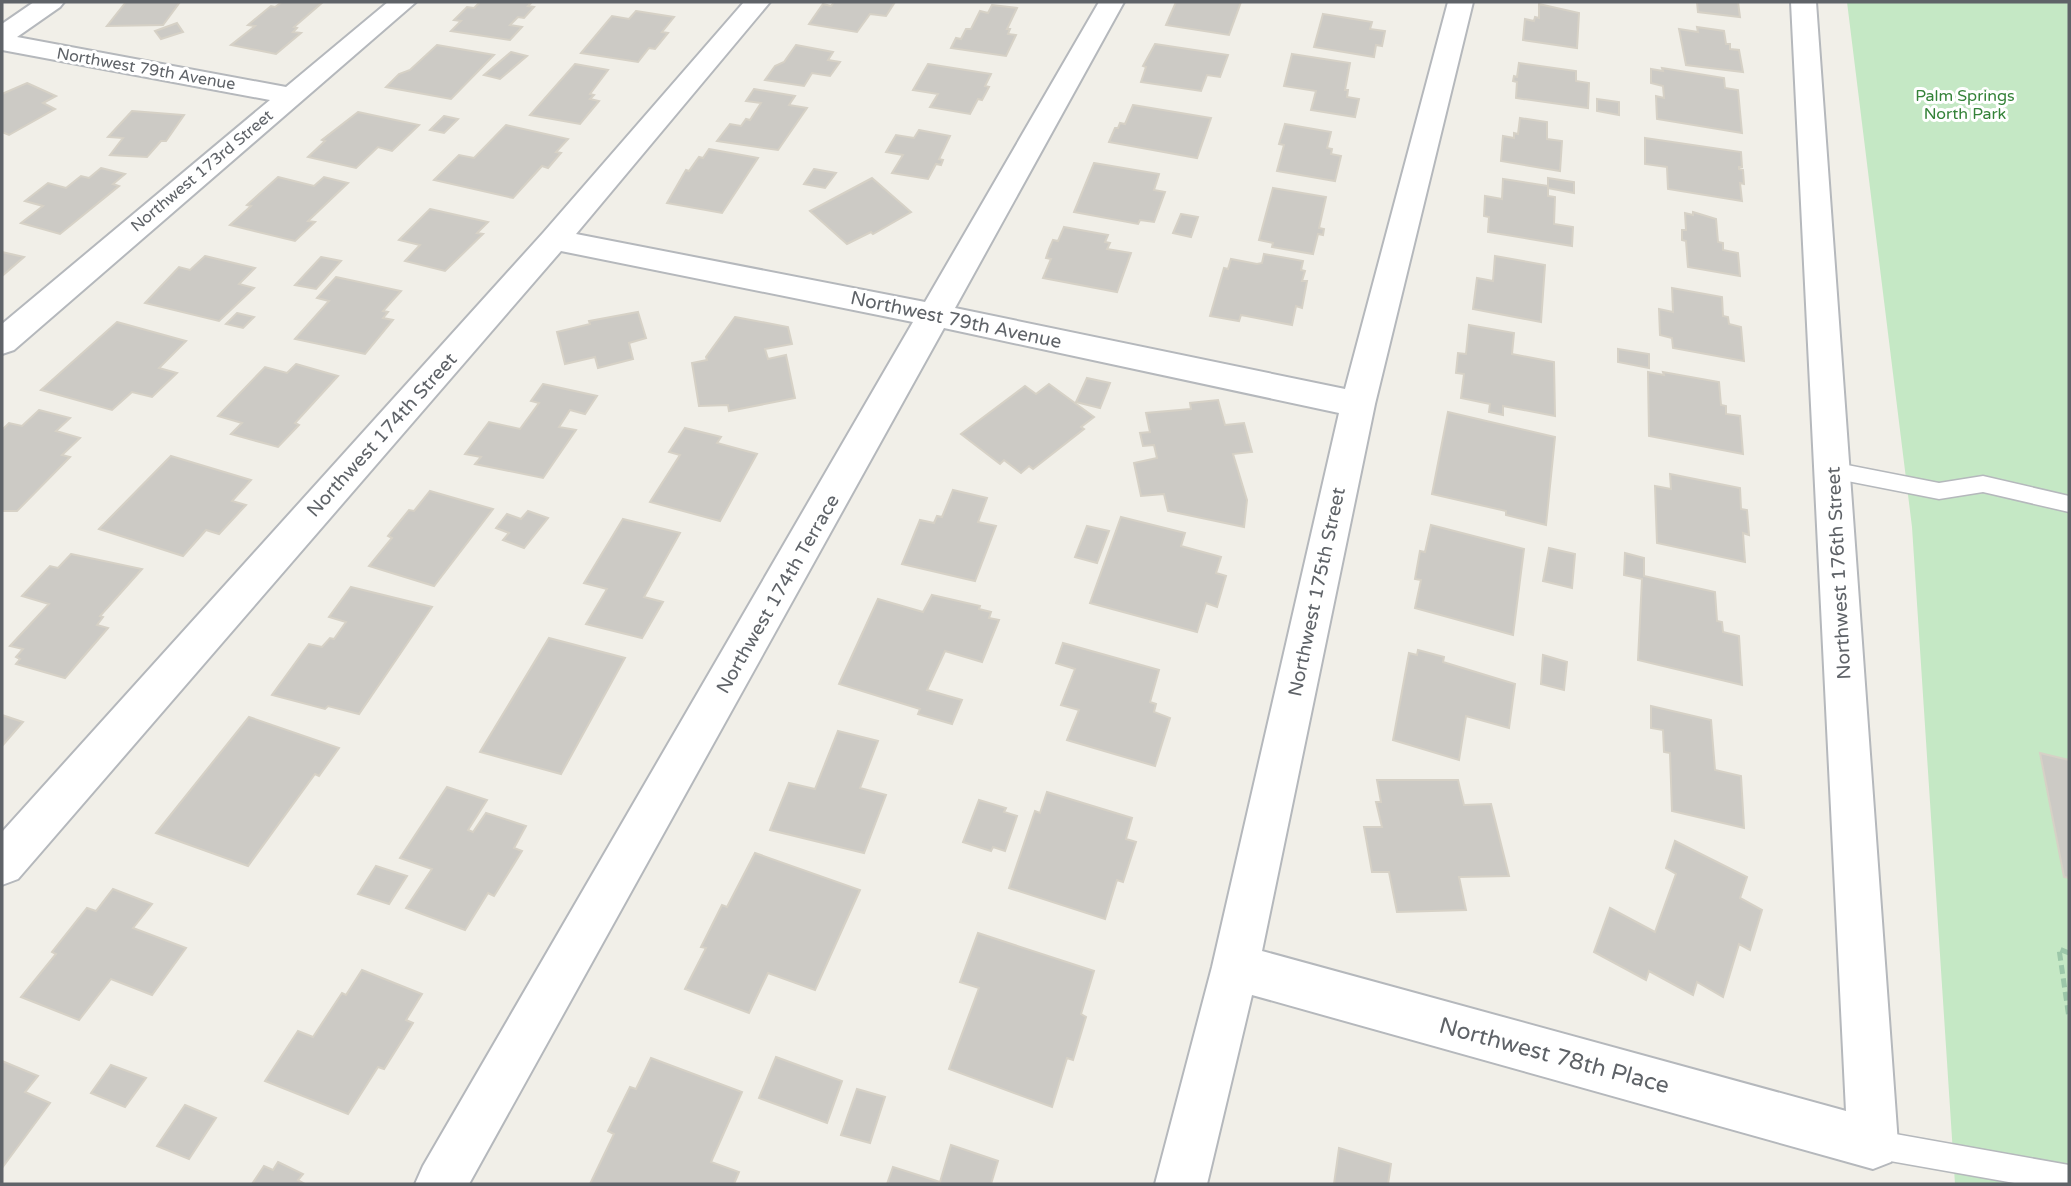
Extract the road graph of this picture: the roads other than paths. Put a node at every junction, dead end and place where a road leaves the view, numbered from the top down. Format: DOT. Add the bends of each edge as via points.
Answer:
graph roads {
  1 [pos="51,2"];
  2 [pos="403,2"];
  3 [pos="757,2"];
  4 [pos="1112,2"];
  5 [pos="1461,2"];
  6 [pos="1804,2"];
  7 [pos="2,35"];
  8 [pos="2,42"];
  9 [pos="290,96"];
  10 [pos="554,240"];
  11 [pos="936,315"];
  12 [pos="2,342"];
  13 [pos="1358,404"];
  14 [pos="1832,470"];
  15 [pos="2069,505"];
  16 [pos="2,864"];
  17 [pos="1235,967"];
  18 [pos="1873,1144"];
  19 [pos="2069,1179"];
  20 [pos="441,1184"];
  21 [pos="1181,1184"];
  1 -- 7 [label="street"];
  2 -- 9 [label="street, Northwest 173rd Street"];
  3 -- 10 [label="street, Northwest 174th Street"];
  4 -- 11 [label="street, Northwest 174th Terrace"];
  5 -- 13 [label="street, Northwest 175th Street"];
  6 -- 14 [label="street, Northwest 176th Street"];
  8 -- 9 [label="street, Northwest 79th Avenue"];
  9 -- 12 [label="street, Northwest 173rd Street"];
  10 -- 11 [label="street, Northwest 79th Avenue"];
  10 -- 16 [label="street, Northwest 174th Street"];
  11 -- 13 [label="street, Northwest 79th Avenue"];
  11 -- 20 [label="street, Northwest 174th Terrace"];
  13 -- 17 [label="street, Northwest 175th Street"];
  14 -- 15 [label="lane" via="1940,491 1983,484"];
  14 -- 18 [label="street, Northwest 176th Street"];
  17 -- 18 [label="street, Northwest 78th Place"];
  17 -- 21 [label="street, Northwest 175th Street"];
  18 -- 19 [label="lane"];
}
